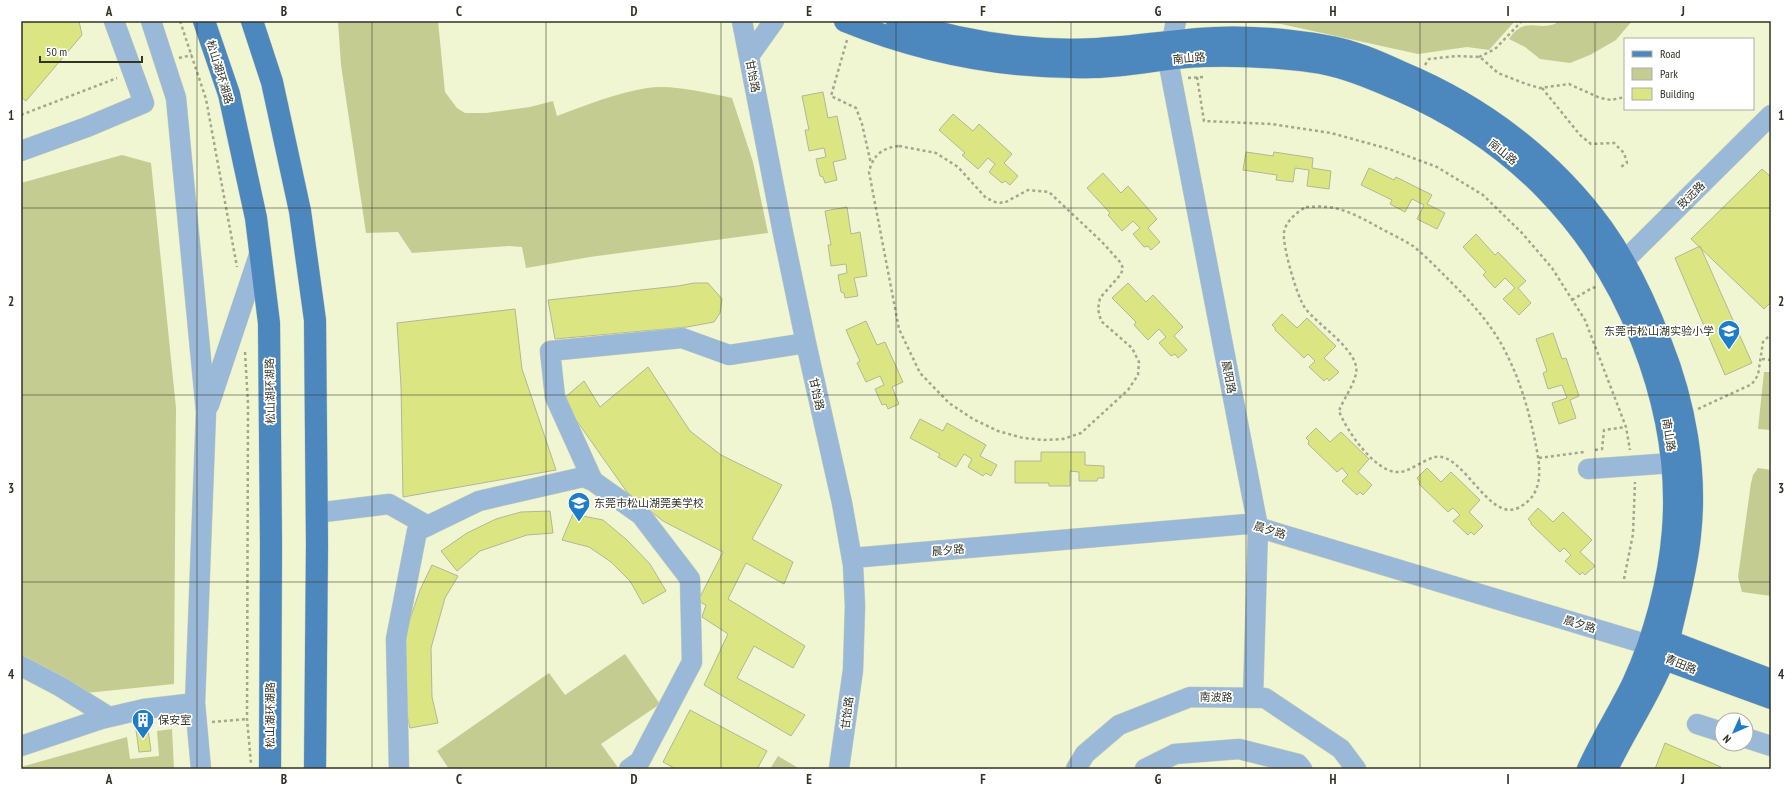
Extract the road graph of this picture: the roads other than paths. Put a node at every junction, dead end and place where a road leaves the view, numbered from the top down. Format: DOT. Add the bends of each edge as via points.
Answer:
graph roads {
  1 [pos="114,21"];
  2 [pos="151,21"];
  3 [pos="204,21"];
  4 [pos="252,21"];
  5 [pos="742,21"];
  6 [pos="774,21"];
  7 [pos="897,21"];
  8 [pos="848,22"];
  9 [pos="1172,41"];
  10 [pos="749,56"];
  11 [pos="176,98"];
  12 [pos="144,103"];
  13 [pos="1771,115"];
  14 [pos="21,151"];
  15 [pos="260,252"];
  16 [pos="1615,266"];
  17 [pos="806,343"];
  18 [pos="206,412"];
  19 [pos="1672,463"];
  20 [pos="1588,469"];
  21 [pos="593,481"];
  22 [pos="316,513"];
  23 [pos="428,526"];
  24 [pos="1258,527"];
  25 [pos="852,558"];
  26 [pos="1661,648"];
  27 [pos="21,666"];
  28 [pos="1771,680"];
  29 [pos="1254,698"];
  30 [pos="1771,698"];
  31 [pos="196,713"];
  32 [pos="109,717"];
  33 [pos="1697,724"];
  34 [pos="1714,729"];
  35 [pos="1754,741"];
  36 [pos="21,746"];
  37 [pos="1771,746"];
  38 [pos="201,769"];
  39 [pos="270,769"];
  40 [pos="315,769"];
  41 [pos="398,769"];
  42 [pos="629,769"];
  43 [pos="839,769"];
  44 [pos="1076,769"];
  45 [pos="1145,769"];
  46 [pos="1302,769"];
  47 [pos="1356,769"];
  48 [pos="1588,769"];
  49 [pos="1607,769"];
  1 -- 12 [label="street"];
  2 -- 11 [label="street"];
  3 -- 15 [label="main road, 松山湖环湖路" via="229,94 256,218"];
  4 -- 22 [label="main road" via="272,82 300,211 315,320"];
  5 -- 10 [label="street, 甘饴路"];
  6 -- 10 [label="street"];
  7 -- 9 [label="main road, 南山路" via="932,32 980,42 1041,48 1095,49"];
  8 -- 9 [label="main road, 南山路" via="928,49 977,60 1040,66 1095,67"];
  9 -- 16 [label="main road, 南山路" via="1203,56 1249,56 1327,64 1378,81 1422,100 1463,123 1498,147 1565,210 1589,241"];
  9 -- 16 [label="main road, 南山路" via="1202,38 1293,41 1331,47 1415,78 1473,108 1509,133 1544,164 1578,198 1604,230"];
  9 -- 24 [label="street, 晨阳路"];
  10 -- 17 [label="street, 甘饴路"];
  11 -- 12 [label="street"];
  11 -- 18 [label="street"];
  12 -- 14 [label="street"];
  13 -- 16 [label="street, 致远路"];
  15 -- 18 [label="street"];
  15 -- 39 [label="main road, 松山湖环湖路" via="269,323"];
  16 -- 19 [label="main road, 南山路" via="1666,415"];
  16 -- 26 [label="main road, 南山路" via="1651,316 1670,365 1690,453 1691,532 1685,573"];
  17 -- 21 [label="street" via="729,356 682,338 550,351 555,397"];
  17 -- 25 [label="street, 甘饴路"];
  18 -- 31 [label="street"];
  19 -- 20 [label="street"];
  19 -- 26 [label="main road, 南山路" via="1673,530"];
  21 -- 23 [label="street" via="583,477 479,501"];
  21 -- 42 [label="street" via="641,515 690,579 692,662 640,761"];
  22 -- 23 [label="street" via="390,504"];
  22 -- 40 [label="main road"];
  23 -- 41 [label="street" via="417,531 396,639"];
  24 -- 25 [label="street, 晨夕路" via="1247,524"];
  24 -- 26 [label="street, 晨夕路"];
  24 -- 29 [label="street, 晨阳路"];
  25 -- 43 [label="street, 甘饴路" via="855,606 853,670"];
  26 -- 28 [label="main road, 青田路"];
  26 -- 30 [label="main road, 青田路"];
  26 -- 48 [label="main road, 南山路" via="1631,686"];
  26 -- 49 [label="main road, 南山路"];
  27 -- 32 [label="street"];
  29 -- 44 [label="street, 南波路" via="1190,697 1119,725 1085,754"];
  29 -- 47 [label="street, 南波路" via="1265,698 1341,749"];
  31 -- 32 [label="street" via="144,709"];
  31 -- 38 [label="street"];
  32 -- 36 [label="street"];
  33 -- 34 [label="street"];
  35 -- 37 [label="street"];
  45 -- 46 [label="street" via="1175,754 1239,749 1298,764"];
}
